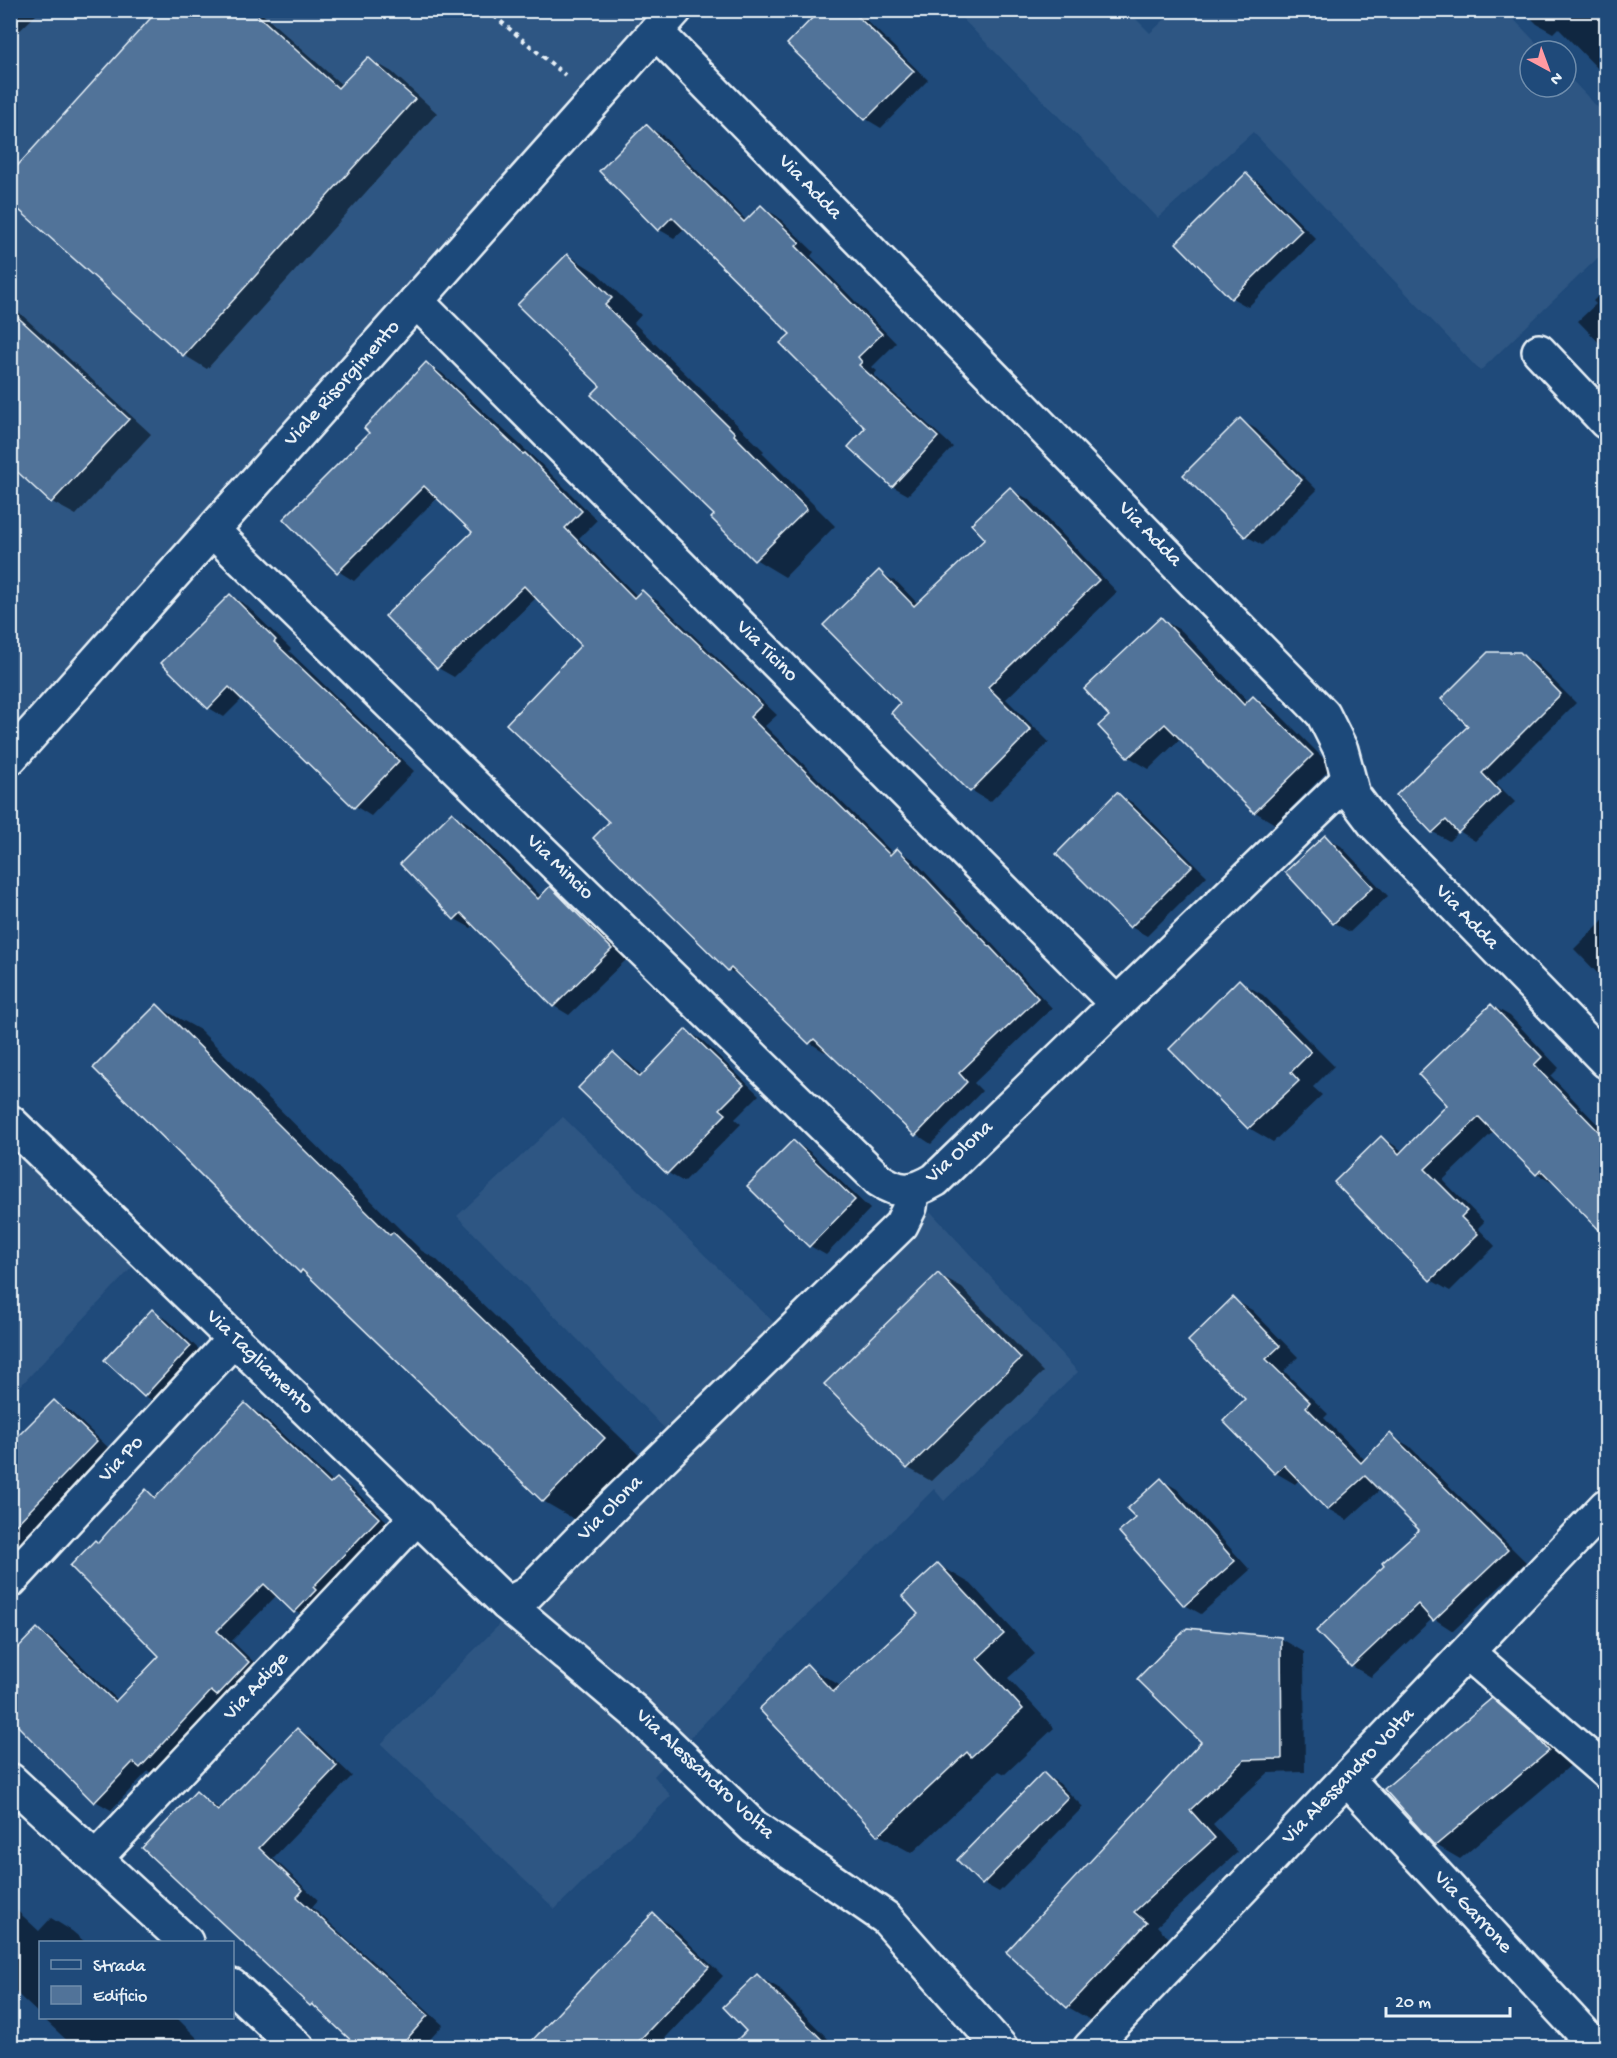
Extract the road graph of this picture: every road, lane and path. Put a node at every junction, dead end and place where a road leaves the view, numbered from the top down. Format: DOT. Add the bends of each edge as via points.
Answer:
graph roads {
  1 [pos="486,10"];
  2 [pos="665,21"];
  3 [pos="596,100"];
  4 [pos="416,301"];
  5 [pos="1539,351"];
  6 [pos="1606,422"];
  7 [pos="213,531"];
  8 [pos="10,758"];
  9 [pos="1347,781"];
  10 [pos="1116,1003"];
  11 [pos="1606,1061"];
  12 [pos="10,1122"];
  13 [pos="912,1191"];
  14 [pos="234,1339"];
  15 [pos="1606,1506"];
  16 [pos="418,1516"];
  17 [pos="10,1581"];
  18 [pos="507,1604"];
  19 [pos="1468,1653"];
  20 [pos="1606,1772"];
  21 [pos="1347,1779"];
  22 [pos="10,1780"];
  23 [pos="96,1858"];
  24 [pos="185,1941"];
  25 [pos="234,1988"];
  26 [pos="298,2048"];
  27 [pos="1001,2048"];
  28 [pos="1090,2048"];
  29 [pos="1597,2048"];
  1 -- 3 [label="path"];
  2 -- 3 [label="street, Viale Risorgimento"];
  2 -- 9 [label="street, Via Adda" via="1323,714 1341,750"];
  3 -- 4 [label="street, Viale Risorgimento"];
  4 -- 7 [label="street, Viale Risorgimento"];
  4 -- 10 [label="street, Via Ticino"];
  5 -- 6 [label="street"];
  7 -- 8 [label="street, Viale Risorgimento"];
  7 -- 13 [label="street, Via Mincio" via="879,1180 893,1189"];
  9 -- 10 [label="street, Via Olona"];
  9 -- 11 [label="street, Via Adda" via="1374,823"];
  10 -- 13 [label="street, Via Olona" via="935,1180"];
  12 -- 14 [label="street, Via Tagliamento"];
  13 -- 18 [label="street, Via Olona" via="910,1207 901,1225 527,1594"];
  14 -- 16 [label="street, Via Tagliamento"];
  14 -- 17 [label="street, Via Po"];
  15 -- 19 [label="street, Via Alessandro Volta"];
  16 -- 18 [label="street, Via Tagliamento"];
  16 -- 23 [label="street, Via Adige"];
  18 -- 27 [label="street, Via Alessandro Volta" via="636,1712 754,1827 886,1918"];
  19 -- 20 [label="street"];
  19 -- 21 [label="street, Via Alessandro Volta"];
  21 -- 28 [label="street, Via Alessandro Volta"];
  21 -- 29 [label="street, Via Garrone"];
  22 -- 23 [label="street"];
  23 -- 24 [label="street"];
  25 -- 26 [label="street"];
}
